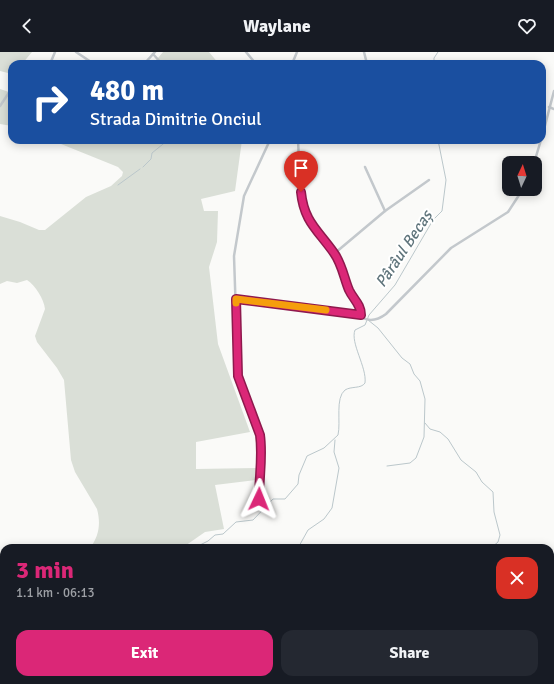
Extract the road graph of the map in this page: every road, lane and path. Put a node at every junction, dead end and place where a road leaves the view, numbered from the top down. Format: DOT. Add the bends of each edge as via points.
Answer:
graph roads {
  1 [pos="76,52"];
  2 [pos="246,52"];
  3 [pos="88,60"];
  4 [pos="253,60"];
  5 [pos="554,92"];
  6 [pos="8,94"];
  7 [pos="0,106"];
  8 [pos="549,107"];
  9 [pos="554,109"];
  10 [pos="546,120"];
  11 [pos="268,144"];
  12 [pos="298,144"];
  13 [pos="540,144"];
  14 [pos="536,156"];
  15 [pos="365,167"];
  16 [pos="429,180"];
  17 [pos="518,196"];
  18 [pos="385,211"];
  19 [pos="335,253"];
  20 [pos="236,299"];
  21 [pos="361,316"];
  22 [pos="259,499"];
  1 -- 3 [label="street"];
  2 -- 4 [label="street"];
  5 -- 8 [label="street"];
  6 -- 7 [label="street"];
  8 -- 9 [label="street"];
  8 -- 10 [label="street"];
  11 -- 20 [label="street" via="242,200 234,256"];
  12 -- 19 [label="street" via="304,209 311,224"];
  13 -- 14 [label="street"];
  15 -- 18 [label="street"];
  16 -- 18 [label="street"];
  17 -- 21 [label="street" via="508,212 451,248 383,316 370,320"];
  18 -- 19 [label="street"];
  19 -- 21 [label="street"];
  20 -- 21 [label="street"];
  20 -- 22 [label="street" via="238,376 260,435 262,466"];
}
